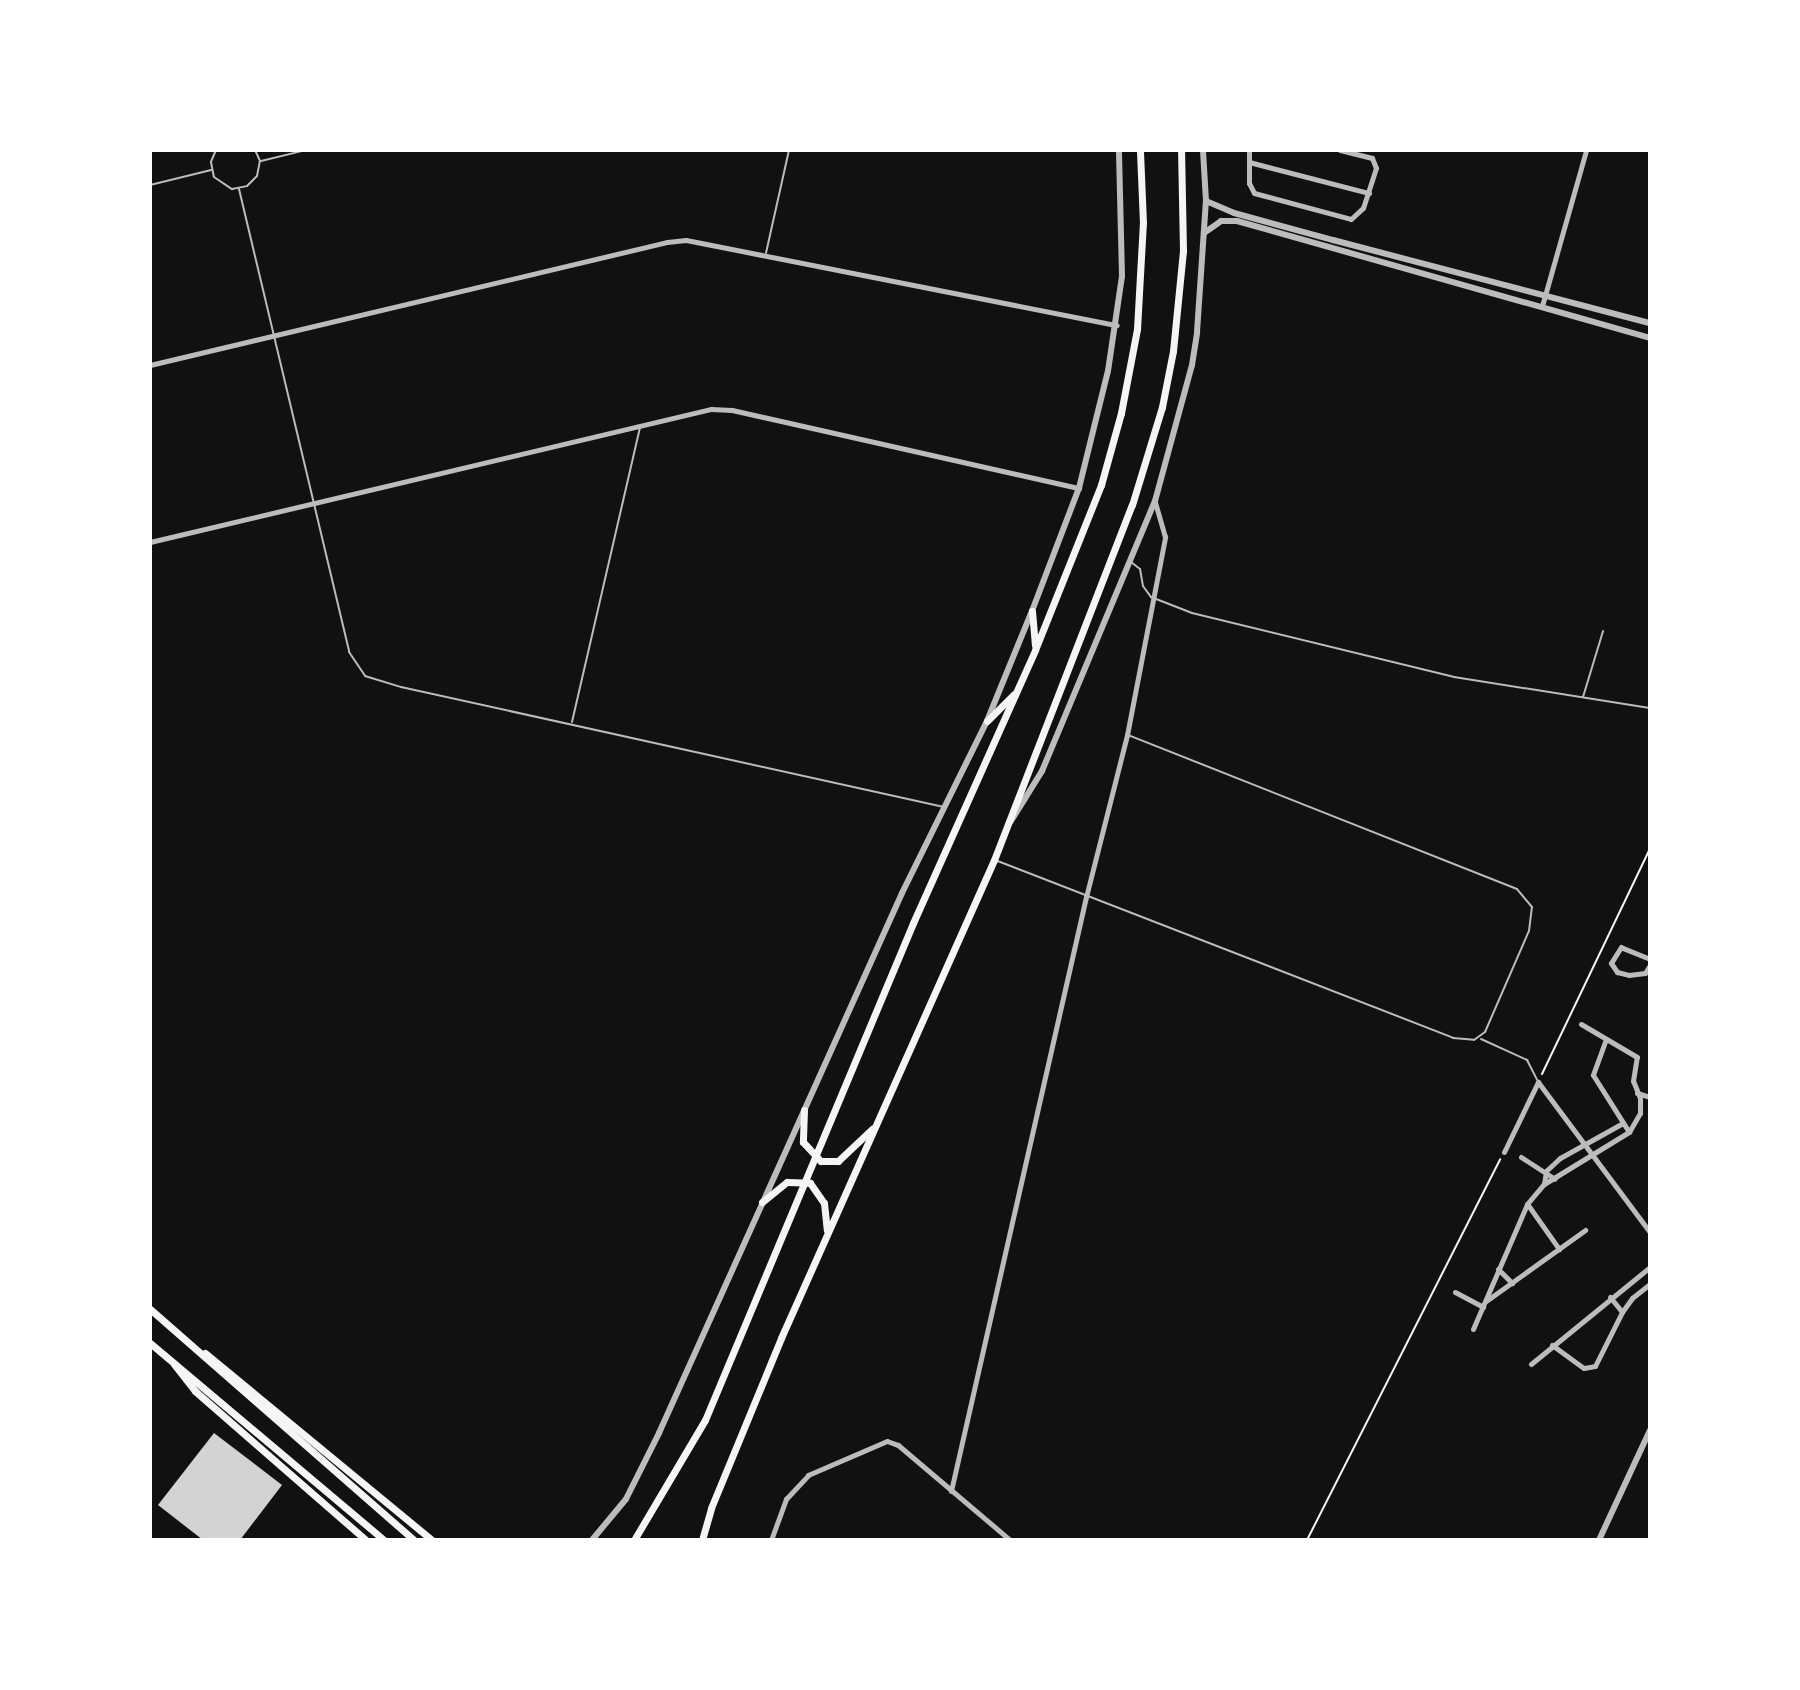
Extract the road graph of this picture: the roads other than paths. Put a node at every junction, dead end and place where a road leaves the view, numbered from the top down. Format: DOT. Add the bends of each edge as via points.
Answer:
graph roads {
  1 [pos="216,150"];
  2 [pos="255,150"];
  3 [pos="306,150"];
  4 [pos="789,150"];
  5 [pos="1119,150"];
  6 [pos="1140,150"];
  7 [pos="1181,150"];
  8 [pos="1203,150"];
  9 [pos="1249,150"];
  10 [pos="1340,150"];
  11 [pos="1586,150"];
  12 [pos="1365,153"];
  13 [pos="260,161"];
  14 [pos="1249,162"];
  15 [pos="212,170"];
  16 [pos="150,185"];
  17 [pos="239,189"];
  18 [pos="1369,193"];
  19 [pos="1206,201"];
  20 [pos="1204,233"];
  21 [pos="766,254"];
  22 [pos="1543,295"];
  23 [pos="1542,306"];
  24 [pos="1650,323"];
  25 [pos="1117,325"];
  26 [pos="276,334"];
  27 [pos="1650,338"];
  28 [pos="150,365"];
  29 [pos="641,423"];
  30 [pos="1079,488"];
  31 [pos="1155,501"];
  32 [pos="313,503"];
  33 [pos="150,542"];
  34 [pos="1130,561"];
  35 [pos="1151,597"];
  36 [pos="1032,611"];
  37 [pos="1603,631"];
  38 [pos="1035,650"];
  39 [pos="1018,690"];
  40 [pos="1583,699"];
  41 [pos="1650,708"];
  42 [pos="987,721"];
  43 [pos="571,724"];
  44 [pos="1127,735"];
  45 [pos="945,807"];
  46 [pos="1006,829"];
  47 [pos="994,860"];
  48 [pos="1086,897"];
  49 [pos="1650,962"];
  50 [pos="1581,1024"];
  51 [pos="1479,1039"];
  52 [pos="1606,1039"];
  53 [pos="1538,1082"];
  54 [pos="1637,1093"];
  55 [pos="1650,1097"];
  56 [pos="804,1110"];
  57 [pos="1623,1123"];
  58 [pos="875,1126"];
  59 [pos="1629,1132"];
  60 [pos="1586,1144"];
  61 [pos="1504,1152"];
  62 [pos="1593,1155"];
  63 [pos="1521,1157"];
  64 [pos="1546,1171"];
  65 [pos="1555,1179"];
  66 [pos="1544,1184"];
  67 [pos="762,1202"];
  68 [pos="1527,1204"];
  69 [pos="1585,1230"];
  70 [pos="827,1232"];
  71 [pos="1650,1232"];
  72 [pos="1559,1249"];
  73 [pos="1650,1267"];
  74 [pos="1498,1269"];
  75 [pos="1512,1283"];
  76 [pos="1650,1284"];
  77 [pos="1455,1292"];
  78 [pos="1610,1297"];
  79 [pos="1484,1305"];
  80 [pos="150,1309"];
  81 [pos="1622,1312"];
  82 [pos="1473,1329"];
  83 [pos="181,1337"];
  84 [pos="150,1343"];
  85 [pos="1552,1345"];
  86 [pos="171,1359"];
  87 [pos="1531,1364"];
  88 [pos="1650,1430"];
  89 [pos="951,1491"];
  90 [pos="366,1540"];
  91 [pos="384,1540"];
  92 [pos="414,1540"];
  93 [pos="432,1540"];
  94 [pos="592,1540"];
  95 [pos="634,1540"];
  96 [pos="702,1540"];
  97 [pos="771,1540"];
  98 [pos="1010,1540"];
  99 [pos="1599,1540"];
  1 -- 15 [label="lane"];
  2 -- 13 [label="lane"];
  3 -- 13 [label="lane"];
  4 -- 21 [label="lane"];
  5 -- 25 [label="street" via="1124,246"];
  6 -- 38 [label="main road" via="1140,298 1125,398 1101,485"];
  7 -- 46 [label="main road" via="1183,251 1162,407 1132,505"];
  8 -- 19 [label="street"];
  9 -- 14 [label="street"];
  10 -- 12 [label="street"];
  11 -- 22 [label="street"];
  12 -- 18 [label="street" via="1376,168"];
  13 -- 17 [label="lane" via="253,182"];
  14 -- 18 [label="street"];
  14 -- 18 [label="street" via="1251,191 1297,206 1351,219"];
  15 -- 16 [label="lane"];
  15 -- 17 [label="lane" via="225,187"];
  17 -- 26 [label="lane"];
  19 -- 20 [label="street"];
  19 -- 22 [label="street" via="1234,213"];
  20 -- 23 [label="street" via="1221,221 1237,221"];
  20 -- 31 [label="street" via="1192,365"];
  21 -- 25 [label="street"];
  21 -- 26 [label="street" via="686,240 667,242"];
  22 -- 23 [label="street"];
  22 -- 24 [label="street"];
  23 -- 27 [label="street"];
  25 -- 30 [label="street"];
  26 -- 28 [label="street"];
  26 -- 32 [label="lane"];
  29 -- 30 [label="street" via="732,410"];
  29 -- 32 [label="street"];
  29 -- 43 [label="lane"];
  30 -- 36 [label="street"];
  31 -- 34 [label="street"];
  31 -- 35 [label="street" via="1165,537"];
  32 -- 33 [label="street"];
  32 -- 43 [label="lane" via="349,652 365,676"];
  34 -- 35 [label="lane" via="1140,569"];
  34 -- 46 [label="street" via="1042,771"];
  35 -- 40 [label="lane" via="1192,613 1454,677"];
  35 -- 44 [label="street"];
  36 -- 38 [label="main road"];
  36 -- 42 [label="street"];
  37 -- 40 [label="lane"];
  38 -- 39 [label="main road"];
  39 -- 42 [label="main road"];
  39 -- 95 [label="main road" via="913,923 705,1420"];
  40 -- 41 [label="lane"];
  42 -- 45 [label="street"];
  43 -- 45 [label="lane"];
  44 -- 48 [label="street"];
  44 -- 51 [label="lane" via="1517,889 1532,907 1529,931 1492,1021"];
  45 -- 56 [label="street"];
  46 -- 47 [label="main road"];
  47 -- 48 [label="lane"];
  47 -- 58 [label="main road"];
  48 -- 51 [label="lane" via="1453,1038"];
  48 -- 89 [label="street"];
  49 -- 49 [label="street" via="1621,947 1611,963 1617,972 1629,975 1645,973"];
  50 -- 52 [label="street"];
  51 -- 53 [label="lane" via="1527,1060"];
  52 -- 54 [label="street" via="1637,1057"];
  52 -- 57 [label="street" via="1593,1075"];
  53 -- 60 [label="street"];
  53 -- 61 [label="street"];
  54 -- 55 [label="street"];
  54 -- 59 [label="street" via="1640,1113"];
  56 -- 58 [label="main road" via="807,1149 828,1163 844,1157"];
  56 -- 67 [label="street"];
  57 -- 59 [label="street"];
  57 -- 60 [label="street"];
  58 -- 70 [label="main road"];
  59 -- 62 [label="street"];
  60 -- 62 [label="street"];
  60 -- 64 [label="street"];
  62 -- 65 [label="street"];
  62 -- 71 [label="street"];
  63 -- 64 [label="street"];
  64 -- 65 [label="street"];
  64 -- 66 [label="street"];
  65 -- 66 [label="street"];
  66 -- 68 [label="street"];
  67 -- 70 [label="main road" via="787,1182 810,1183 824,1203"];
  67 -- 94 [label="street" via="633,1486"];
  68 -- 72 [label="street"];
  68 -- 74 [label="street"];
  69 -- 72 [label="street"];
  70 -- 96 [label="main road" via="723,1477"];
  72 -- 75 [label="street"];
  73 -- 78 [label="street"];
  74 -- 75 [label="street"];
  74 -- 79 [label="street"];
  75 -- 79 [label="street"];
  76 -- 81 [label="street"];
  77 -- 79 [label="street"];
  78 -- 81 [label="street"];
  78 -- 85 [label="street"];
  79 -- 82 [label="street"];
  80 -- 83 [label="main road"];
  81 -- 85 [label="street" via="1595,1366 1584,1368"];
  83 -- 92 [label="main road"];
  83 -- 93 [label="main road" via="225,1367"];
  84 -- 86 [label="main road"];
  85 -- 87 [label="street"];
  86 -- 90 [label="main road" via="195,1391"];
  86 -- 91 [label="main road"];
  88 -- 99 [label="street"];
  89 -- 97 [label="street" via="898,1445 879,1443 821,1468 793,1488"];
  89 -- 98 [label="street"];
}
